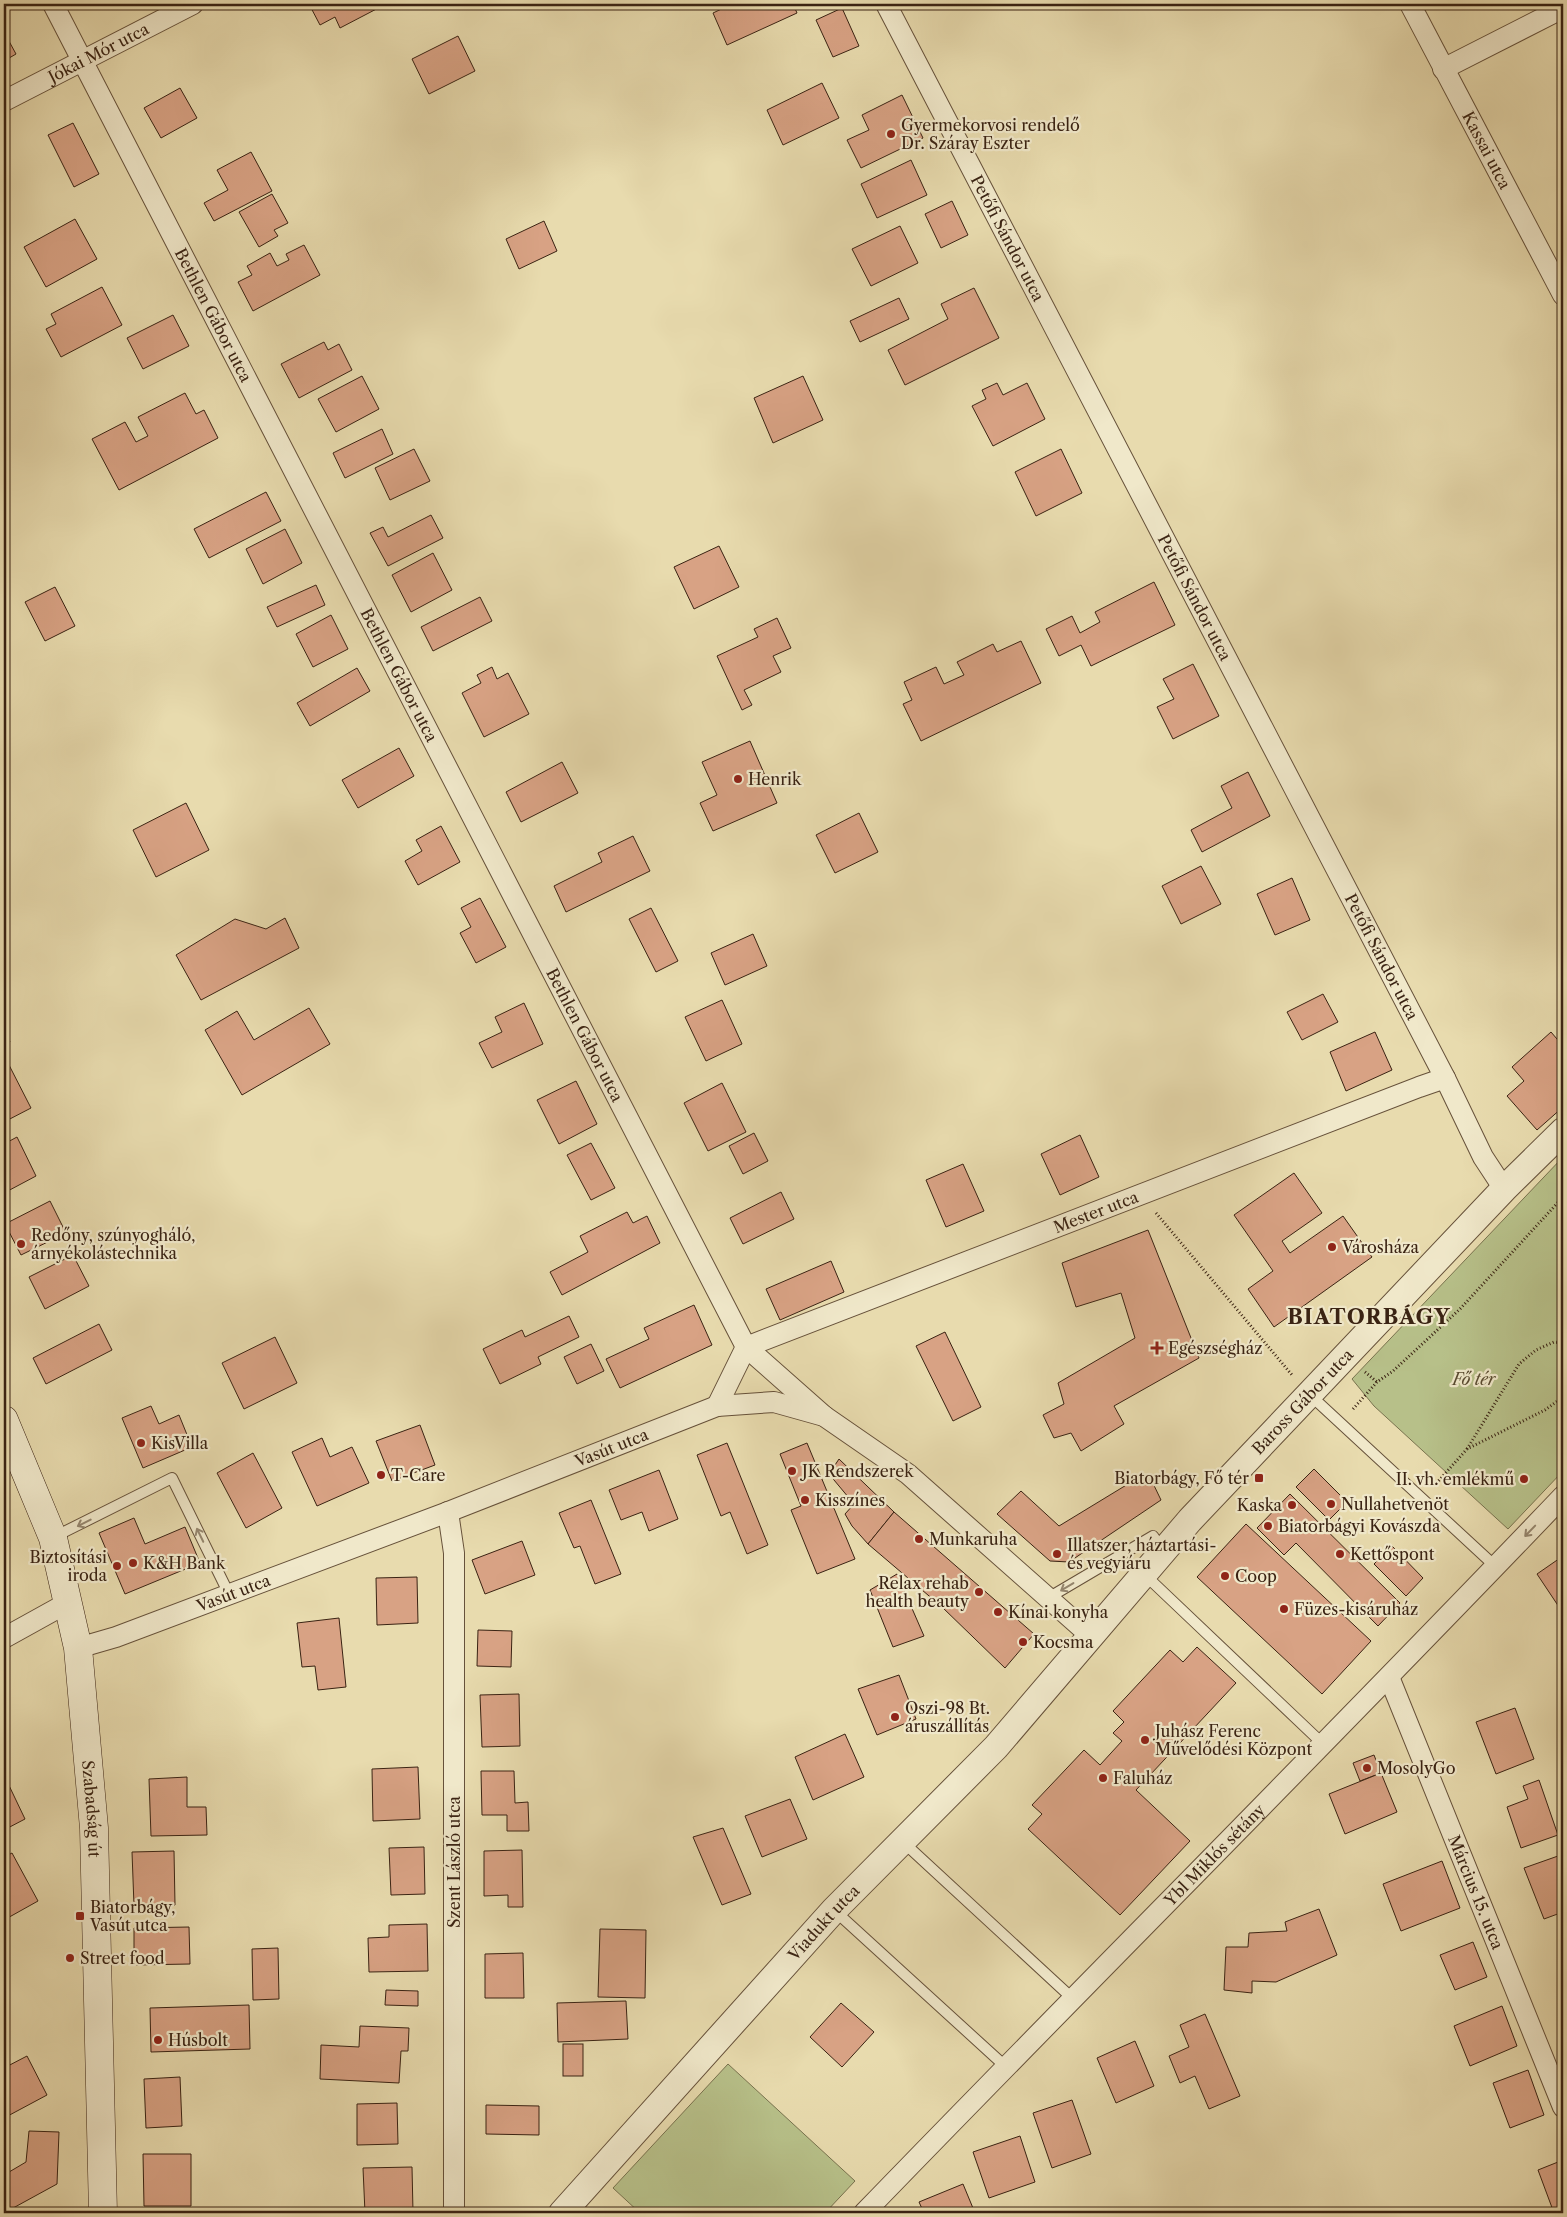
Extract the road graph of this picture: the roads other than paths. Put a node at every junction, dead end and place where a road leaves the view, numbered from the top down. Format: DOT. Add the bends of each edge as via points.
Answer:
graph roads {
  1 [pos="53,4"];
  2 [pos="193,4"];
  3 [pos="886,4"];
  4 [pos="1410,4"];
  5 [pos="1563,8"];
  6 [pos="82,60"];
  7 [pos="1443,69"];
  8 [pos="4,101"];
  9 [pos="1563,295"];
  10 [pos="1445,1078"];
  11 [pos="1563,1131"];
  12 [pos="1504,1189"];
  13 [pos="746,1347"];
  14 [pos="1309,1394"];
  15 [pos="716,1406"];
  16 [pos="824,1416"];
  17 [pos="4,1420"];
  18 [pos="1563,1496"];
  19 [pos="448,1512"];
  20 [pos="53,1538"];
  21 [pos="1164,1551"];
  22 [pos="1496,1567"];
  23 [pos="1144,1574"];
  24 [pos="229,1594"];
  25 [pos="1048,1598"];
  26 [pos="69,1602"];
  27 [pos="1091,1636"];
  28 [pos="4,1638"];
  29 [pos="78,1648"];
  30 [pos="1389,1677"];
  31 [pos="1323,1744"];
  32 [pos="902,1841"];
  33 [pos="834,1910"];
  34 [pos="1072,1998"];
  35 [pos="1006,2067"];
  36 [pos="1563,2107"];
  37 [pos="103,2213"];
  38 [pos="454,2213"];
  39 [pos="562,2213"];
  40 [pos="864,2213"];
  1 -- 6 [label="street, Bethlen Gábor utca"];
  2 -- 6 [label="street, Jókai Mór utca"];
  3 -- 10 [label="street, Petőfi Sándor utca"];
  4 -- 7 [label="street, Kassai utca"];
  5 -- 7 [label="street"];
  6 -- 8 [label="street, Jókai Mór utca"];
  6 -- 13 [label="street, Bethlen Gábor utca"];
  7 -- 9 [label="street, Kassai utca"];
  10 -- 12 [label="street, Petőfi Sándor utca" via="1483,1157"];
  10 -- 13 [label="street, Mester utca"];
  11 -- 12 [label="street, Baross Gábor utca"];
  12 -- 14 [label="street, Baross Gábor utca"];
  13 -- 15 [label="street"];
  13 -- 16 [label="street, Bethlen Gábor utca"];
  14 -- 21 [label="street, Baross Gábor utca"];
  14 -- 22 [label="lane"];
  15 -- 16 [label="street, Vasút utca" via="774,1402"];
  15 -- 19 [label="street, Vasút utca"];
  16 -- 25 [label="street, Vasút utca" via="908,1474"];
  17 -- 20 [label="main road, Szabadság út"];
  18 -- 22 [label="street, Ybl Miklós sétány, one-way"];
  19 -- 24 [label="street, Vasút utca"];
  19 -- 38 [label="street, Szent László utca" via="454,1553"];
  24 -- 20 [label="lane, one-way" via="172,1478"];
  20 -- 26 [label="main road, Szabadság út"];
  21 -- 23 [label="street, Baross Gábor utca"];
  21 -- 25 [label="lane, one-way" via="1153,1536"];
  22 -- 30 [label="street, Ybl Miklós sétány"];
  23 -- 27 [label="street, Baross Gábor utca"];
  23 -- 31 [label="lane"];
  24 -- 29 [label="street, Vasút utca"];
  25 -- 27 [label="street, Vasút utca"];
  26 -- 28 [label="street"];
  26 -- 29 [label="main road, Szabadság út"];
  27 -- 32 [label="street, Viadukt utca" via="996,1747"];
  29 -- 37 [label="main road, Szabadság út" via="94,1828"];
  30 -- 31 [label="street, Ybl Miklós sétány"];
  30 -- 36 [label="street, Március 15. utca"];
  31 -- 34 [label="street, Ybl Miklós sétány"];
  32 -- 33 [label="street, Viadukt utca"];
  32 -- 34 [label="lane"];
  33 -- 35 [label="lane"];
  33 -- 39 [label="street, Viadukt utca"];
  34 -- 35 [label="street, Ybl Miklós sétány"];
  35 -- 40 [label="street, Ybl Miklós sétány"];
}
